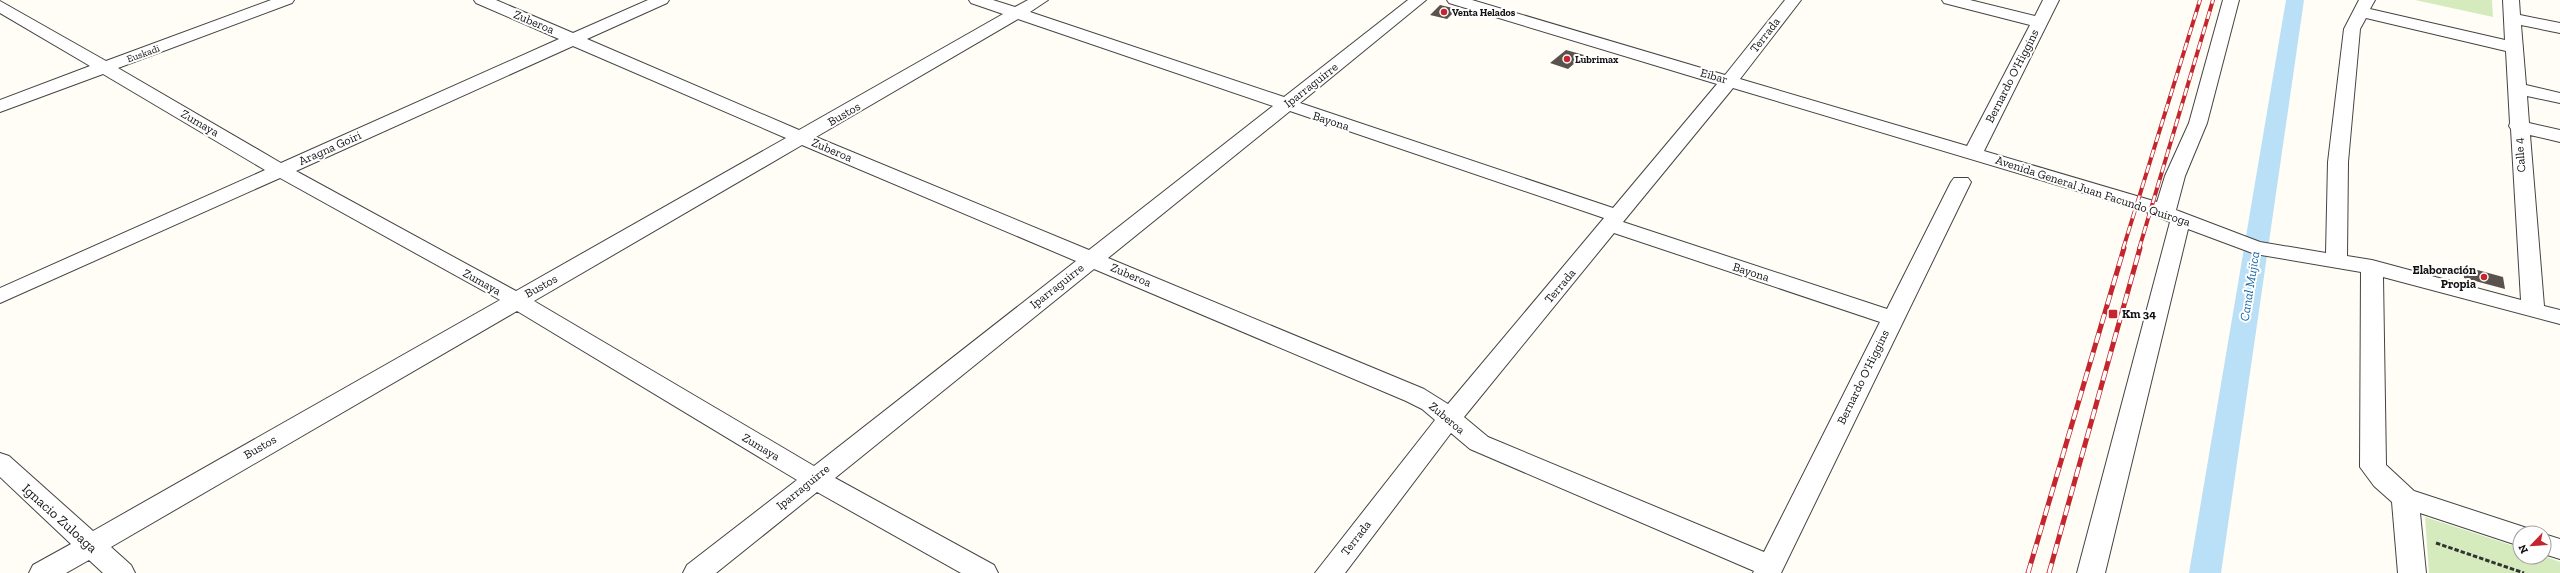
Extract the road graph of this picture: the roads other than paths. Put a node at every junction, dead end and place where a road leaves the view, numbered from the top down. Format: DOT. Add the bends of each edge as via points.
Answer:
graph roads {
  1 [pos="286,0"];
  2 [pos="482,0"];
  3 [pos="661,0"];
  4 [pos="977,0"];
  5 [pos="1040,0"];
  6 [pos="1418,0"];
  7 [pos="1455,0"];
  8 [pos="1793,0"];
  9 [pos="1950,0"];
  10 [pos="2051,0"];
  11 [pos="2231,0"];
  12 [pos="0,6"];
  13 [pos="2363,6"];
  14 [pos="2512,9"];
  15 [pos="1016,14"];
  16 [pos="2040,22"];
  17 [pos="2560,28"];
  18 [pos="574,39"];
  19 [pos="2513,47"];
  20 [pos="104,68"];
  21 [pos="1730,80"];
  22 [pos="2517,88"];
  23 [pos="2560,98"];
  24 [pos="1284,105"];
  25 [pos="0,106"];
  26 [pos="2518,126"];
  27 [pos="2560,136"];
  28 [pos="802,138"];
  29 [pos="1973,153"];
  30 [pos="281,171"];
  31 [pos="1961,182"];
  32 [pos="2173,214"];
  33 [pos="1614,221"];
  34 [pos="1091,258"];
  35 [pos="2336,261"];
  36 [pos="2372,267"];
  37 [pos="0,296"];
  38 [pos="516,300"];
  39 [pos="2533,309"];
  40 [pos="2560,317"];
  41 [pos="1892,318"];
  42 [pos="1449,419"];
  43 [pos="0,462"];
  44 [pos="814,478"];
  45 [pos="2406,498"];
  46 [pos="2512,533"];
  47 [pos="91,545"];
  48 [pos="1768,570"];
  49 [pos="43,573"];
  50 [pos="121,573"];
  51 [pos="696,573"];
  52 [pos="984,573"];
  53 [pos="1329,573"];
  54 [pos="2092,573"];
  55 [pos="2412,573"];
  1 -- 20 [label="street, Euskadi"];
  2 -- 18 [label="street, Zuberoa"];
  3 -- 18 [label="street, Aragna Goiri"];
  4 -- 15 [label="street, Bayona"];
  5 -- 15 [label="street, Bustos"];
  6 -- 24 [label="street, Iparraguirre"];
  7 -- 21 [label="street, Eibar"];
  8 -- 21 [label="street, Terrada"];
  9 -- 16 [label="street"];
  10 -- 16 [label="street, Bernardo O'Higgins"];
  11 -- 32 [label="street" via="2198,124 2175,176"];
  12 -- 20 [label="street, Zumaya"];
  13 -- 19 [label="street"];
  13 -- 35 [label="street" via="2352,30 2338,162"];
  14 -- 17 [label="street"];
  14 -- 19 [label="street, Calle 4"];
  15 -- 24 [label="street, Bayona"];
  15 -- 28 [label="street, Bustos"];
  16 -- 29 [label="street, Bernardo O'Higgins"];
  18 -- 28 [label="street, Zuberoa"];
  18 -- 30 [label="street, Aragna Goiri"];
  19 -- 22 [label="street, Calle 4"];
  20 -- 25 [label="street, Euskadi"];
  20 -- 30 [label="street, Zumaya"];
  21 -- 29 [label="street, Eibar"];
  21 -- 33 [label="street, Terrada"];
  22 -- 23 [label="street"];
  22 -- 26 [label="street, Calle 4"];
  24 -- 33 [label="street, Bayona"];
  24 -- 34 [label="street, Iparraguirre"];
  26 -- 27 [label="street"];
  26 -- 39 [label="street, Calle 4"];
  28 -- 34 [label="street, Zuberoa"];
  28 -- 38 [label="street, Bustos"];
  29 -- 32 [label="street, Avenida General Juan Facundo Quiroga"];
  30 -- 37 [label="street, Aragna Goiri"];
  30 -- 38 [label="street, Zumaya"];
  31 -- 41 [label="street, Bernardo O'Higgins"];
  32 -- 35 [label="street, Avenida General Juan Facundo Quiroga" via="2229,239 2277,253"];
  32 -- 54 [label="street"];
  33 -- 41 [label="street, Bayona"];
  33 -- 42 [label="street, Terrada"];
  34 -- 42 [label="street, Zuberoa" via="1415,395 1431,403"];
  34 -- 44 [label="street, Iparraguirre"];
  35 -- 36 [label="street, Avenida General Juan Facundo Quiroga"];
  36 -- 39 [label="street, Avenida General Juan Facundo Quiroga"];
  36 -- 45 [label="street" via="2373,467"];
  38 -- 44 [label="street, Zumaya"];
  38 -- 47 [label="street, Bustos"];
  39 -- 40 [label="street, Avenida General Juan Facundo Quiroga"];
  41 -- 48 [label="street, Bernardo O'Higgins"];
  42 -- 48 [label="street, Zuberoa" via="1479,443"];
  42 -- 53 [label="street, Terrada"];
  43 -- 47 [label="street, Ignacio Zuloaga"];
  44 -- 51 [label="street, Iparraguirre"];
  44 -- 52 [label="street, Zumaya"];
  45 -- 46 [label="street"];
  45 -- 55 [label="street"];
  47 -- 49 [label="street, Bustos"];
  47 -- 50 [label="street, Ignacio Zuloaga"];
}
